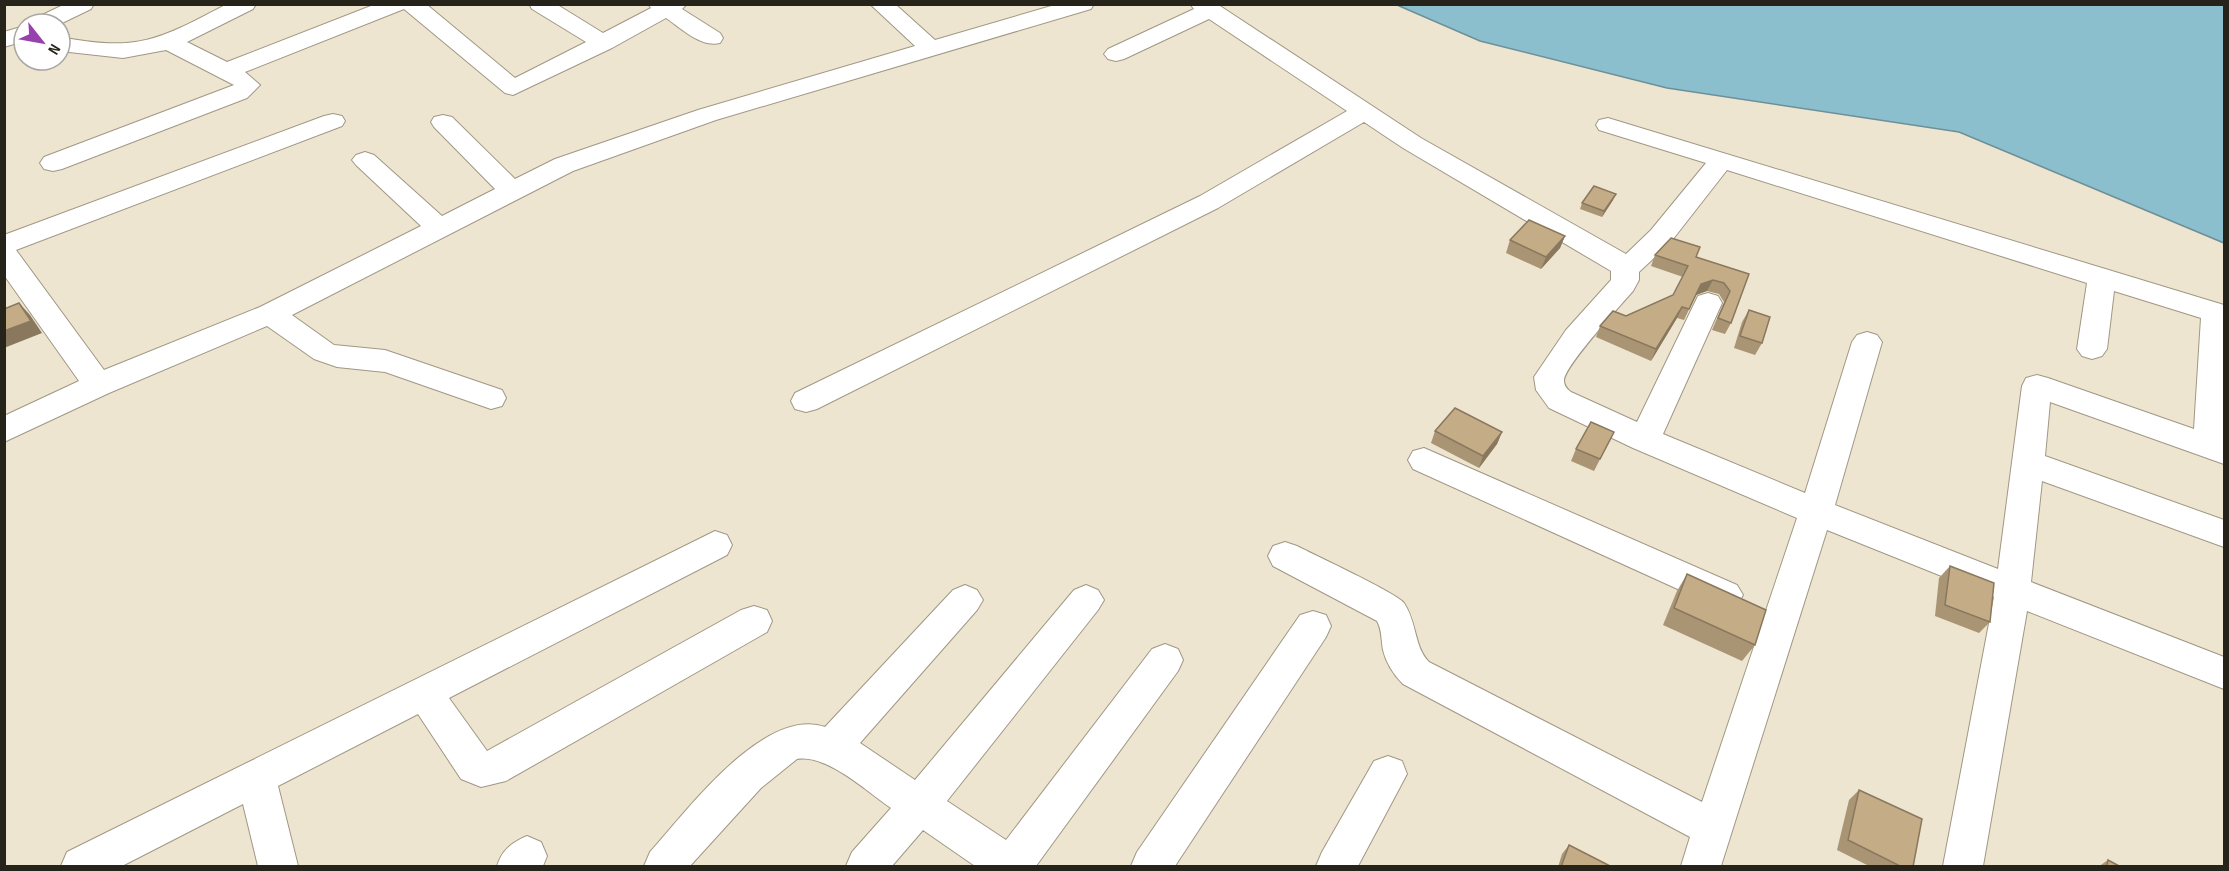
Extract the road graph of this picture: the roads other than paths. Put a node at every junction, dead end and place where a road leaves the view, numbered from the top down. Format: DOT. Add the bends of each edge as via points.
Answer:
graph roads {
  1 [pos="83,4"];
  2 [pos="245,4"];
  3 [pos="397,4"];
  4 [pos="412,4"];
  5 [pos="540,4"];
  6 [pos="881,4"];
  7 [pos="1083,4"];
  8 [pos="667,6"];
  9 [pos="1205,8"];
  10 [pos="67,12"];
  11 [pos="712,38"];
  12 [pos="168,42"];
  13 [pos="604,42"];
  14 [pos="72,46"];
  15 [pos="931,49"];
  16 [pos="1116,54"];
  17 [pos="226,71"];
  18 [pos="1363,112"];
  19 [pos="333,121"];
  20 [pos="442,122"];
  21 [pos="1608,125"];
  22 [pos="365,160"];
  23 [pos="1722,160"];
  24 [pos="53,163"];
  25 [pos="512,191"];
  26 [pos="440,229"];
  27 [pos="4,245"];
  28 [pos="4,254"];
  29 [pos="1624,268"];
  30 [pos="2102,278"];
  31 [pos="1708,303"];
  32 [pos="270,314"];
  33 [pos="2220,314"];
  34 [pos="1867,342"];
  35 [pos="2092,349"];
  36 [pos="98,385"];
  37 [pos="491,398"];
  38 [pos="806,401"];
  39 [pos="4,430"];
  40 [pos="1644,440"];
  41 [pos="2217,449"];
  42 [pos="1424,460"];
  43 [pos="2029,463"];
  44 [pos="1816,512"];
  45 [pos="2224,534"];
  46 [pos="715,544"];
  47 [pos="1285,556"];
  48 [pos="2013,590"];
  49 [pos="965,600"];
  50 [pos="1086,600"];
  51 [pos="1780,620"];
  52 [pos="754,621"];
  53 [pos="1313,626"];
  54 [pos="1165,660"];
  55 [pos="2224,673"];
  56 [pos="424,692"];
  57 [pos="832,747"];
  58 [pos="1388,774"];
  59 [pos="256,778"];
  60 [pos="920,804"];
  61 [pos="1713,828"];
  62 [pos="81,867"];
  63 [pos="278,867"];
  64 [pos="664,867"];
  65 [pos="866,867"];
  66 [pos="1011,867"];
  67 [pos="1151,867"];
  68 [pos="1336,867"];
  69 [pos="1701,867"];
  70 [pos="1963,867"];
  1 -- 10 [label="street"];
  2 -- 12 [label="street"];
  3 -- 17 [label="street"];
  4 -- 13 [label="street" via="513,88"];
  5 -- 13 [label="street"];
  6 -- 15 [label="street"];
  7 -- 15 [label="street"];
  8 -- 11 [label="street"];
  8 -- 13 [label="street"];
  9 -- 16 [label="street"];
  9 -- 18 [label="street"];
  12 -- 14 [label="street" via="130,50"];
  12 -- 17 [label="street"];
  15 -- 25 [label="street" via="707,115 564,165"];
  17 -- 24 [label="street" via="248,85 239,93"];
  18 -- 29 [label="street"];
  18 -- 38 [label="street" via="1209,202"];
  19 -- 27 [label="street"];
  20 -- 25 [label="street"];
  21 -- 23 [label="street"];
  22 -- 26 [label="street"];
  23 -- 29 [label="street" via="1647,250"];
  23 -- 30 [label="street"];
  25 -- 26 [label="street"];
  26 -- 32 [label="street"];
  28 -- 36 [label="street"];
  29 -- 40 [label="street" via="1623,284 1576,338 1555,366 1548,384 1560,400"];
  30 -- 33 [label="street"];
  30 -- 35 [label="street"];
  31 -- 40 [label="street"];
  32 -- 36 [label="street"];
  32 -- 37 [label="street" via="324,352 385,361"];
  33 -- 41 [label="street"];
  34 -- 44 [label="street"];
  36 -- 39 [label="street"];
  40 -- 44 [label="street"];
  41 -- 43 [label="street" via="2037,386"];
  42 -- 51 [label="street"];
  43 -- 45 [label="street"];
  43 -- 48 [label="street"];
  44 -- 48 [label="street"];
  44 -- 51 [label="street"];
  46 -- 56 [label="street"];
  47 -- 61 [label="street" via="1389,610 1396,620 1405,665 1416,673"];
  48 -- 55 [label="street"];
  48 -- 70 [label="street"];
  49 -- 57 [label="street"];
  50 -- 60 [label="street"];
  51 -- 61 [label="street"];
  52 -- 56 [label="street" via="492,768 476,768"];
  53 -- 67 [label="street"];
  54 -- 66 [label="street"];
  56 -- 59 [label="street"];
  57 -- 60 [label="street"];
  57 -- 64 [label="street" via="799,740 775,750"];
  58 -- 68 [label="street"];
  59 -- 62 [label="street"];
  59 -- 63 [label="street"];
  60 -- 65 [label="street"];
  60 -- 66 [label="street"];
  61 -- 69 [label="street"];
}
